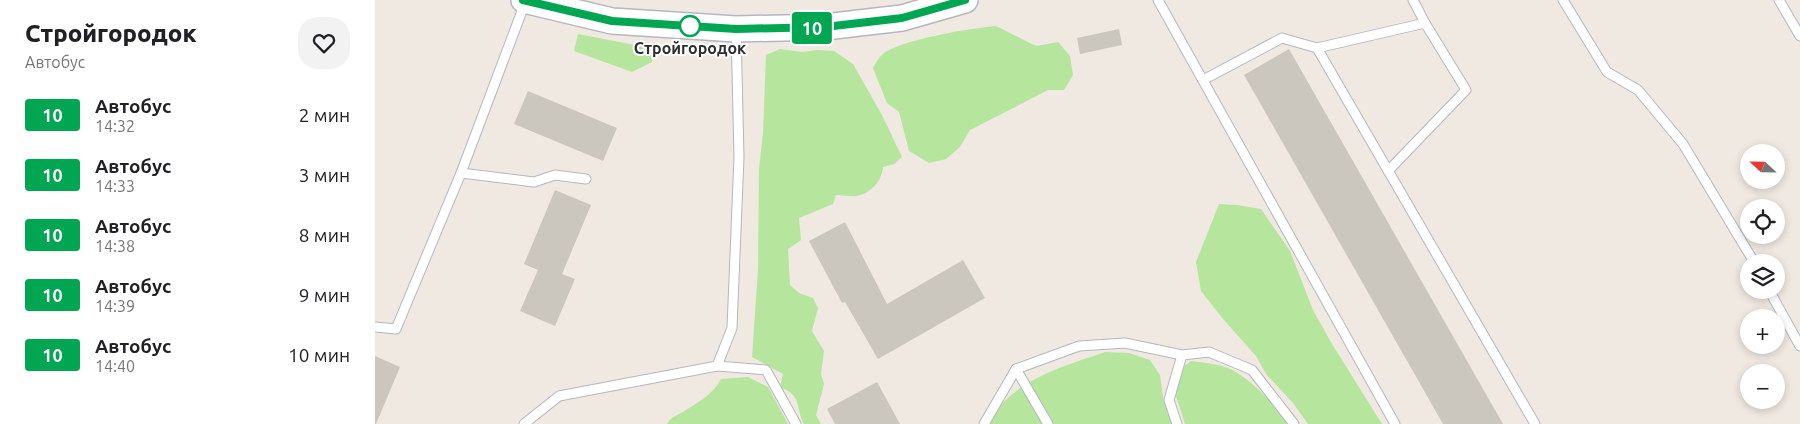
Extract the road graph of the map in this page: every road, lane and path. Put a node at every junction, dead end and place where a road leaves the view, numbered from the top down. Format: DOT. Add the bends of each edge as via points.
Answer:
graph roads {
  1 [pos="525,0"];
  2 [pos="965,0"];
  3 [pos="1158,0"];
  4 [pos="1413,0"];
  5 [pos="1563,0"];
  6 [pos="1779,0"];
  7 [pos="1425,23"];
  8 [pos="736,29"];
  9 [pos="1800,36"];
  10 [pos="1317,48"];
  11 [pos="1203,80"];
  12 [pos="1388,170"];
  13 [pos="461,173"];
  14 [pos="586,179"];
  15 [pos="1749,254"];
  16 [pos="1774,299"];
  17 [pos="375,327"];
  18 [pos="1800,346"];
  19 [pos="1182,356"];
  20 [pos="717,366"];
  21 [pos="1016,369"];
  22 [pos="524,424"];
  23 [pos="796,424"];
  24 [pos="984,424"];
  25 [pos="1048,424"];
  26 [pos="1177,424"];
  27 [pos="1294,424"];
  28 [pos="1395,424"];
  29 [pos="1535,424"];
  1 -- 8 [label="street" via="612,21"];
  1 -- 13 [label="lane"];
  2 -- 8 [label="street" via="902,18 825,27"];
  3 -- 11 [label="lane"];
  4 -- 7 [label="lane"];
  5 -- 15 [label="lane" via="1607,72 1638,90 1683,144"];
  6 -- 9 [label="lane"];
  7 -- 10 [label="lane"];
  7 -- 12 [label="lane" via="1466,90"];
  8 -- 20 [label="lane" via="739,157 732,328"];
  10 -- 11 [label="lane" via="1282,38"];
  10 -- 12 [label="lane"];
  11 -- 28 [label="lane"];
  12 -- 29 [label="lane"];
  13 -- 14 [label="lane" via="534,182 555,176"];
  13 -- 17 [label="lane" via="396,329"];
  16 -- 18 [label="lane"];
  19 -- 21 [label="lane" via="1125,343 1079,346"];
  19 -- 26 [label="lane" via="1169,400"];
  19 -- 27 [label="lane" via="1209,352 1252,370"];
  20 -- 22 [label="lane" via="559,396"];
  20 -- 23 [label="lane" via="766,370"];
  21 -- 24 [label="lane"];
  21 -- 25 [label="lane"];
}
